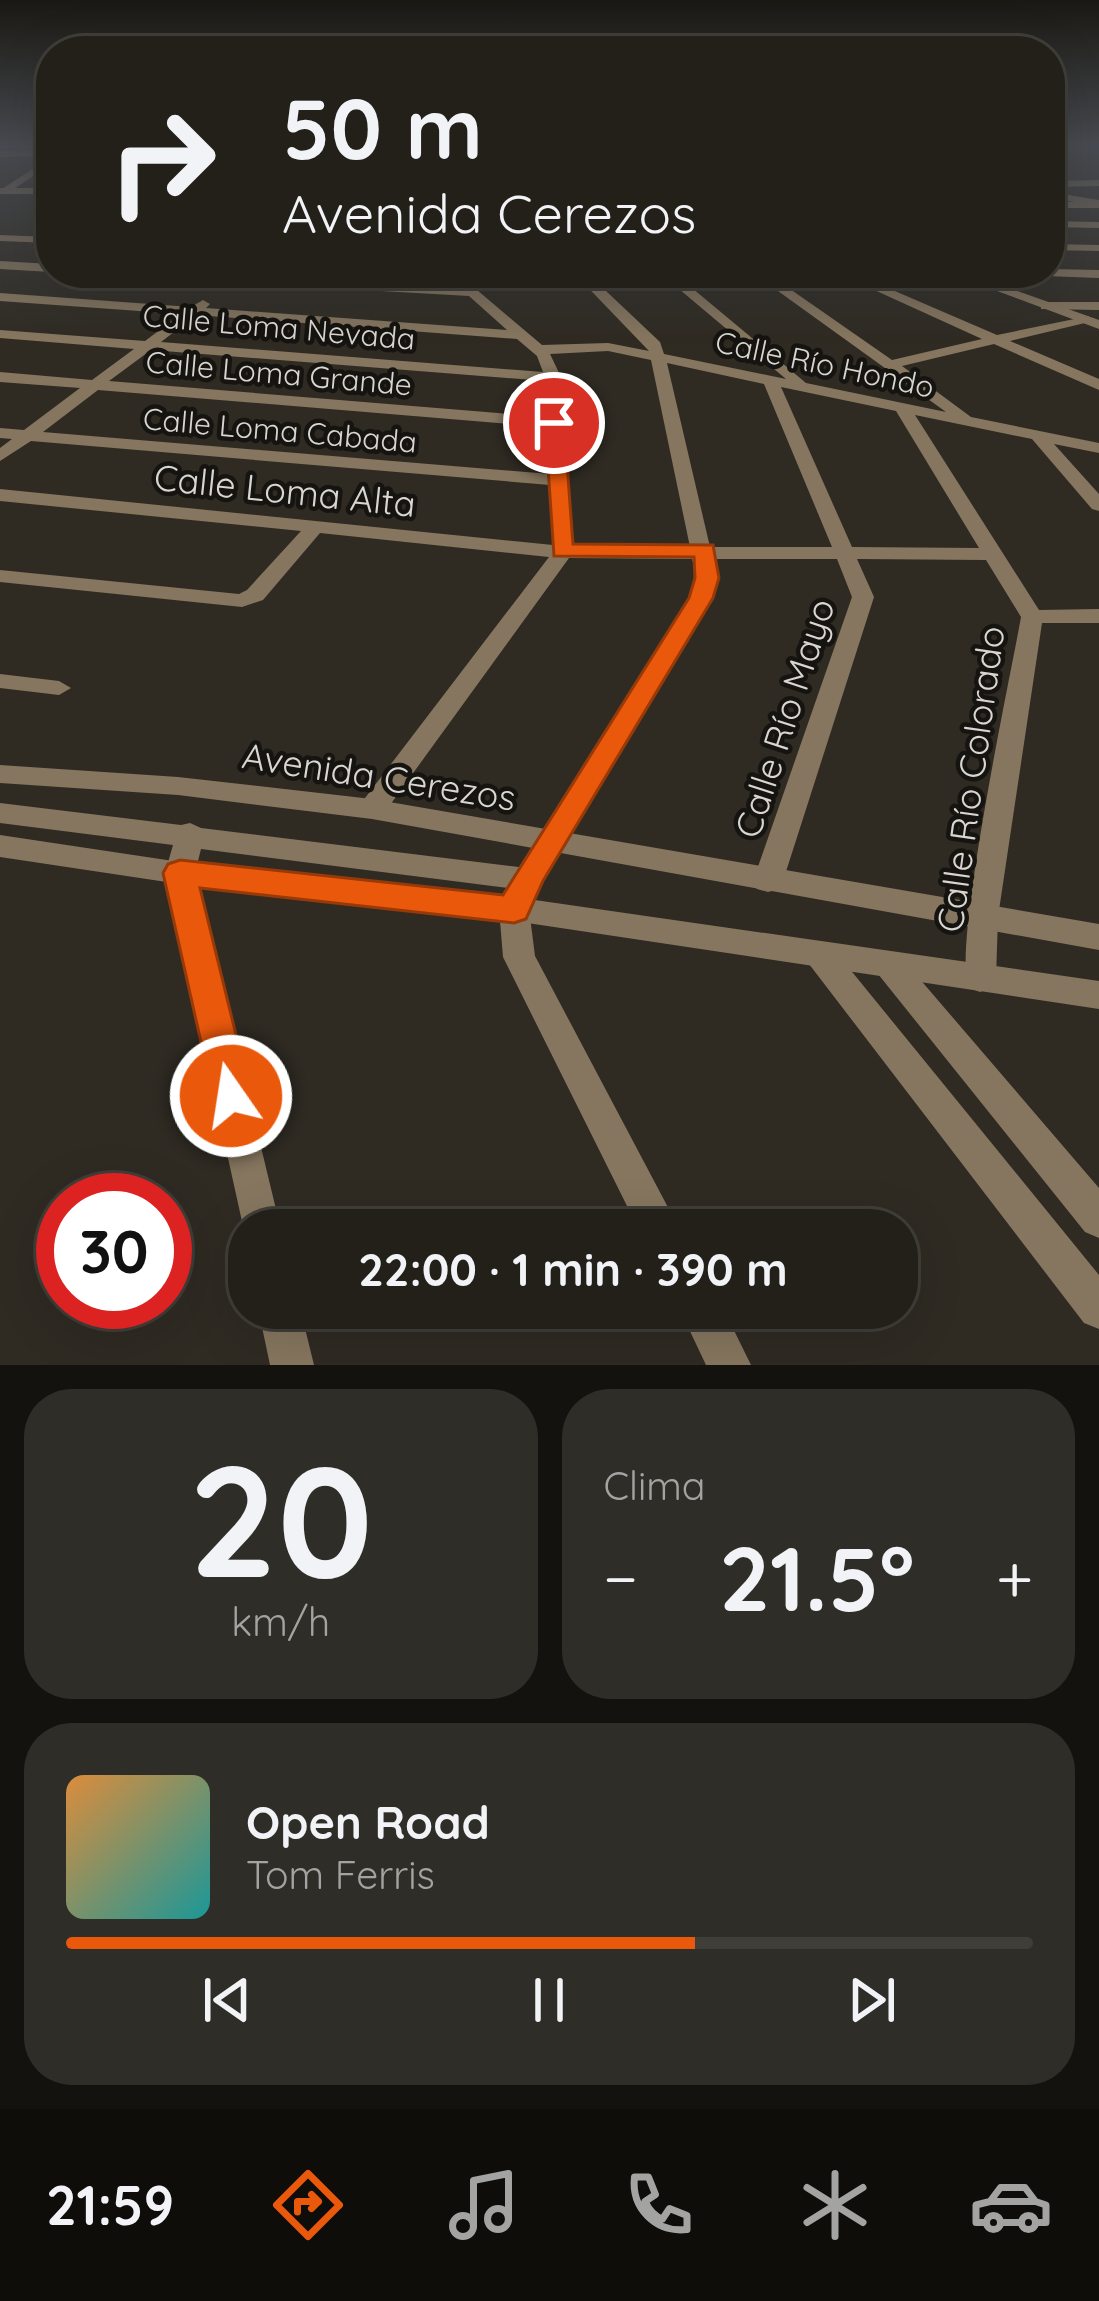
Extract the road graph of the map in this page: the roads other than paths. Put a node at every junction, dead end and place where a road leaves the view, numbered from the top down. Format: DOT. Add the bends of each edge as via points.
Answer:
graph roads {
  1 [pos="1065,224"];
  2 [pos="1099,225"];
  3 [pos="0,238"];
  4 [pos="22,239"];
  5 [pos="36,240"];
  6 [pos="1065,247"];
  7 [pos="1099,248"];
  8 [pos="0,250"];
  9 [pos="0,265"];
  10 [pos="36,267"];
  11 [pos="1065,271"];
  12 [pos="1099,274"];
  13 [pos="223,288"];
  14 [pos="471,288"];
  15 [pos="596,288"];
  16 [pos="684,288"];
  17 [pos="781,288"];
  18 [pos="877,288"];
  19 [pos="998,288"];
  20 [pos="0,297"];
  21 [pos="1046,305"];
  22 [pos="1099,306"];
  23 [pos="196,308"];
  24 [pos="1091,322"];
  25 [pos="0,334"];
  26 [pos="520,334"];
  27 [pos="1001,342"];
  28 [pos="152,343"];
  29 [pos="537,350"];
  30 [pos="658,356"];
  31 [pos="890,364"];
  32 [pos="0,377"];
  33 [pos="553,377"];
  34 [pos="770,380"];
  35 [pos="96,385"];
  36 [pos="1099,385"];
  37 [pos="806,387"];
  38 [pos="903,409"];
  39 [pos="554,423"];
  40 [pos="973,423"];
  41 [pos="0,433"];
  42 [pos="28,436"];
  43 [pos="1038,436"];
  44 [pos="1099,448"];
  45 [pos="0,456"];
  46 [pos="556,481"];
  47 [pos="0,494"];
  48 [pos="1099,505"];
  49 [pos="316,526"];
  50 [pos="705,550"];
  51 [pos="562,551"];
  52 [pos="993,554"];
  53 [pos="846,555"];
  54 [pos="0,576"];
  55 [pos="1099,616"];
  56 [pos="1032,617"];
  57 [pos="0,681"];
  58 [pos="59,688"];
  59 [pos="0,774"];
  60 [pos="372,808"];
  61 [pos="0,813"];
  62 [pos="190,833"];
  63 [pos="549,843"];
  64 [pos="0,846"];
  65 [pos="180,873"];
  66 [pos="768,881"];
  67 [pos="520,894"];
  68 [pos="983,917"];
  69 [pos="1099,937"];
  70 [pos="820,955"];
  71 [pos="889,965"];
  72 [pos="980,978"];
  73 [pos="1099,995"];
  74 [pos="257,1209"];
  75 [pos="649,1209"];
  76 [pos="1099,1218"];
  77 [pos="1099,1308"];
  78 [pos="284,1329"];
  79 [pos="711,1329"];
  80 [pos="292,1365"];
  81 [pos="729,1365"];
  1 -- 2 [label="street"];
  3 -- 4 [label="street"];
  4 -- 5 [label="street"];
  4 -- 8 [label="street"];
  6 -- 7 [label="street"];
  9 -- 10 [label="street"];
  11 -- 12 [label="street"];
  13 -- 23 [label="street"];
  14 -- 26 [label="street"];
  15 -- 30 [label="street"];
  16 -- 37 [label="street"];
  17 -- 31 [label="street"];
  18 -- 27 [label="street"];
  19 -- 21 [label="street"];
  20 -- 23 [label="street"];
  21 -- 22 [label="street"];
  21 -- 24 [label="street"];
  23 -- 26 [label="street"];
  23 -- 28 [label="street"];
  24 -- 27 [label="street"];
  25 -- 28 [label="street, Calle Loma Nevada"];
  26 -- 29 [label="street"];
  27 -- 31 [label="street"];
  27 -- 36 [label="street"];
  28 -- 33 [label="street, Calle Loma Nevada"];
  28 -- 35 [label="street"];
  29 -- 30 [label="street, Calle Río Hondo" via="608,346"];
  29 -- 33 [label="street"];
  30 -- 34 [label="street, Calle Río Hondo"];
  30 -- 50 [label="street"];
  31 -- 40 [label="street"];
  32 -- 35 [label="street, Calle Loma Grande"];
  33 -- 39 [label="street"];
  34 -- 37 [label="street, Calle Río Hondo"];
  34 -- 53 [label="street, Calle Río Mayo"];
  35 -- 39 [label="street, Calle Loma Grande"];
  35 -- 42 [label="street"];
  37 -- 38 [label="street, Calle Río Hondo"];
  38 -- 40 [label="street, Calle Río Hondo"];
  38 -- 52 [label="street, Calle Río Colorado"];
  39 -- 46 [label="street"];
  40 -- 43 [label="street, Calle Río Hondo"];
  41 -- 42 [label="street, Calle Loma Cabada"];
  42 -- 45 [label="street"];
  42 -- 46 [label="street, Calle Loma Cabada"];
  43 -- 44 [label="street, Calle Río Hondo"];
  43 -- 48 [label="street"];
  46 -- 51 [label="street"];
  47 -- 49 [label="street, Calle Loma Alta"];
  49 -- 51 [label="street, Calle Loma Alta"];
  49 -- 54 [label="street" via="242,601"];
  50 -- 51 [label="street, Calle Loma Alta"];
  50 -- 53 [label="street, Calle Loma Alta"];
  50 -- 63 [label="street" via="701,598"];
  51 -- 60 [label="street"];
  52 -- 53 [label="street, Calle Loma Alta"];
  52 -- 56 [label="street, Calle Río Colorado"];
  53 -- 66 [label="street, Calle Río Mayo" via="863,597"];
  55 -- 56 [label="street"];
  56 -- 68 [label="street, Calle Río Colorado"];
  57 -- 58 [label="street"];
  59 -- 60 [label="street, Avenida Cerezos"];
  60 -- 63 [label="street, Avenida Cerezos"];
  61 -- 62 [label="street"];
  62 -- 65 [label="street"];
  62 -- 67 [label="street"];
  63 -- 66 [label="street, Avenida Cerezos"];
  63 -- 67 [label="street"];
  64 -- 65 [label="street"];
  65 -- 67 [label="street"];
  65 -- 74 [label="street"];
  66 -- 68 [label="street, Avenida Cerezos"];
  67 -- 70 [label="street"];
  67 -- 75 [label="street" via="519,957"];
  68 -- 69 [label="street, Avenida Cerezos"];
  68 -- 72 [label="street, Calle Río Colorado"];
  70 -- 71 [label="street"];
  70 -- 77 [label="street"];
  71 -- 72 [label="street"];
  71 -- 76 [label="street"];
  72 -- 73 [label="street"];
  78 -- 80 [label="street"];
  79 -- 81 [label="street"];
}
